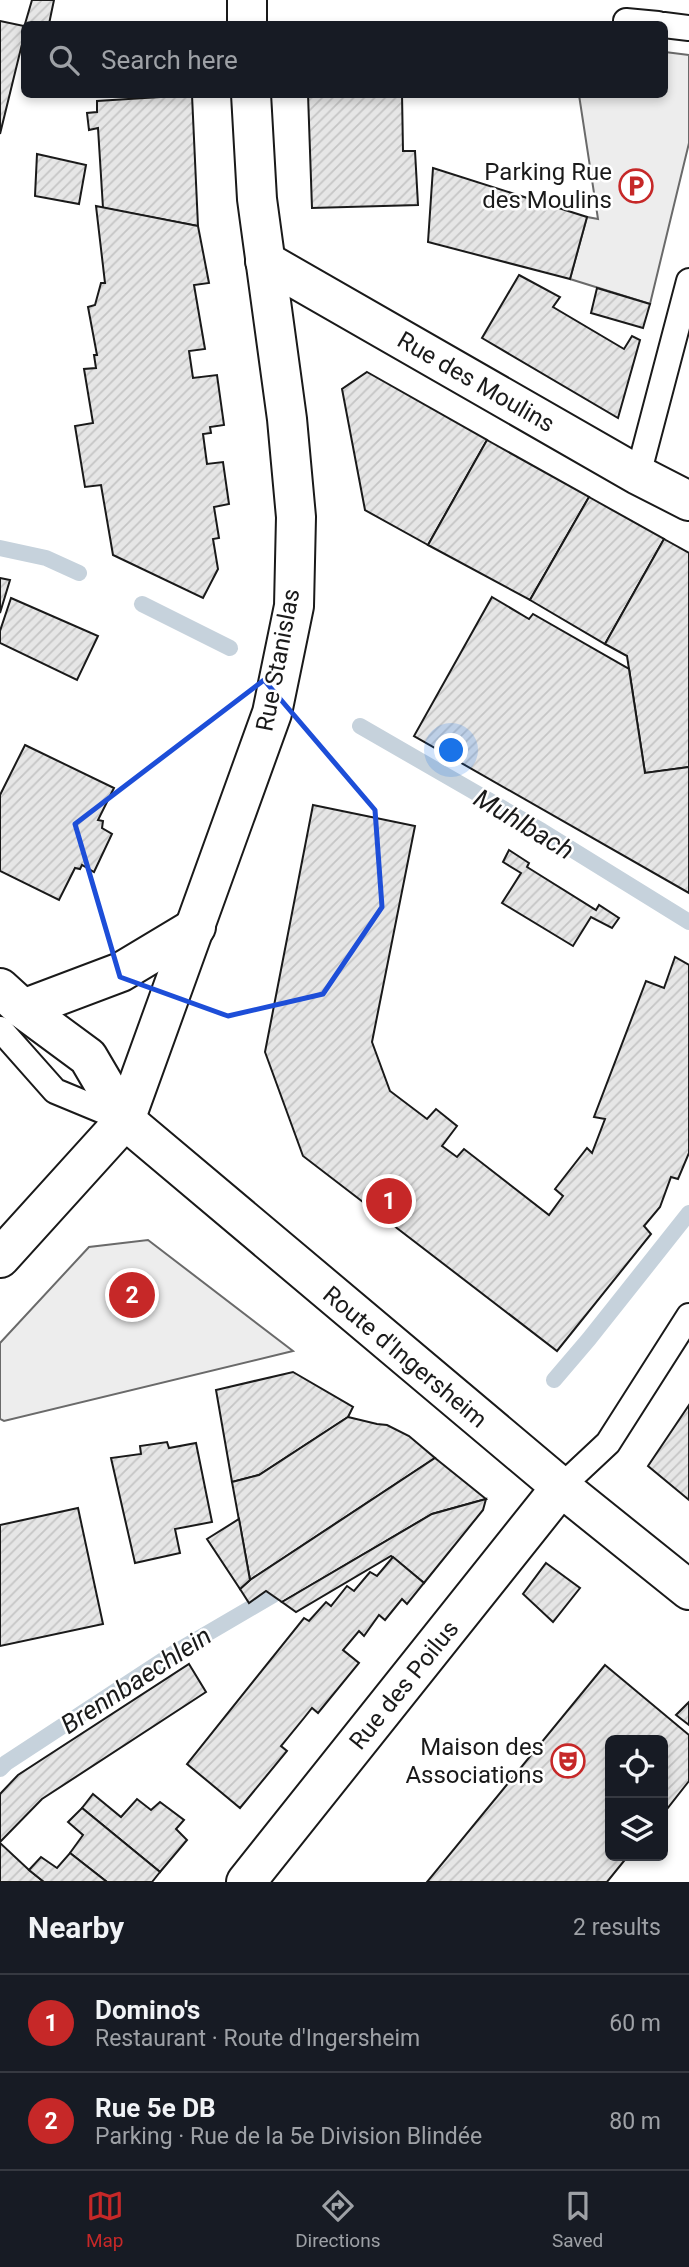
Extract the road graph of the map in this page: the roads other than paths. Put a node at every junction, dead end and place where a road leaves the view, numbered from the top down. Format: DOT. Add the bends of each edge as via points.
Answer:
graph roads {
  1 [pos="247,0"];
  2 [pos="247,21"];
  3 [pos="668,25"];
  4 [pos="689,28"];
  5 [pos="251,98"];
  6 [pos="265,261"];
  7 [pos="689,281"];
  8 [pos="638,475"];
  9 [pos="689,501"];
  10 [pos="196,927"];
  11 [pos="8,1009"];
  12 [pos="125,1120"];
  13 [pos="8,1240"];
  14 [pos="689,1316"];
  15 [pos="561,1487"];
  16 [pos="689,1590"];
  17 [pos="246,1882"];
  1 -- 2 [label="main road"];
  3 -- 4 [label="lane"];
  5 -- 6 [label="main road, Rue Stanislas"];
  6 -- 8 [label="main road, Rue des Moulins"];
  6 -- 10 [label="main road, Rue Stanislas" via="295,505 294,606 272,713"];
  7 -- 8 [label="lane"];
  8 -- 9 [label="main road, Rue des Moulins"];
  10 -- 11 [label="main road, Route d'Ingersheim" via="121,972"];
  10 -- 12 [label="main road, Rue Stanislas"];
  11 -- 12 [label="main road, Route d'Ingersheim" via="88,1057"];
  12 -- 13 [label="main road"];
  12 -- 15 [label="main road, Route d'Ingersheim"];
  14 -- 15 [label="lane" via="608,1443"];
  15 -- 16 [label="main road, Route d'Ingersheim"];
  15 -- 17 [label="main road, Rue des Poilus"];
}
